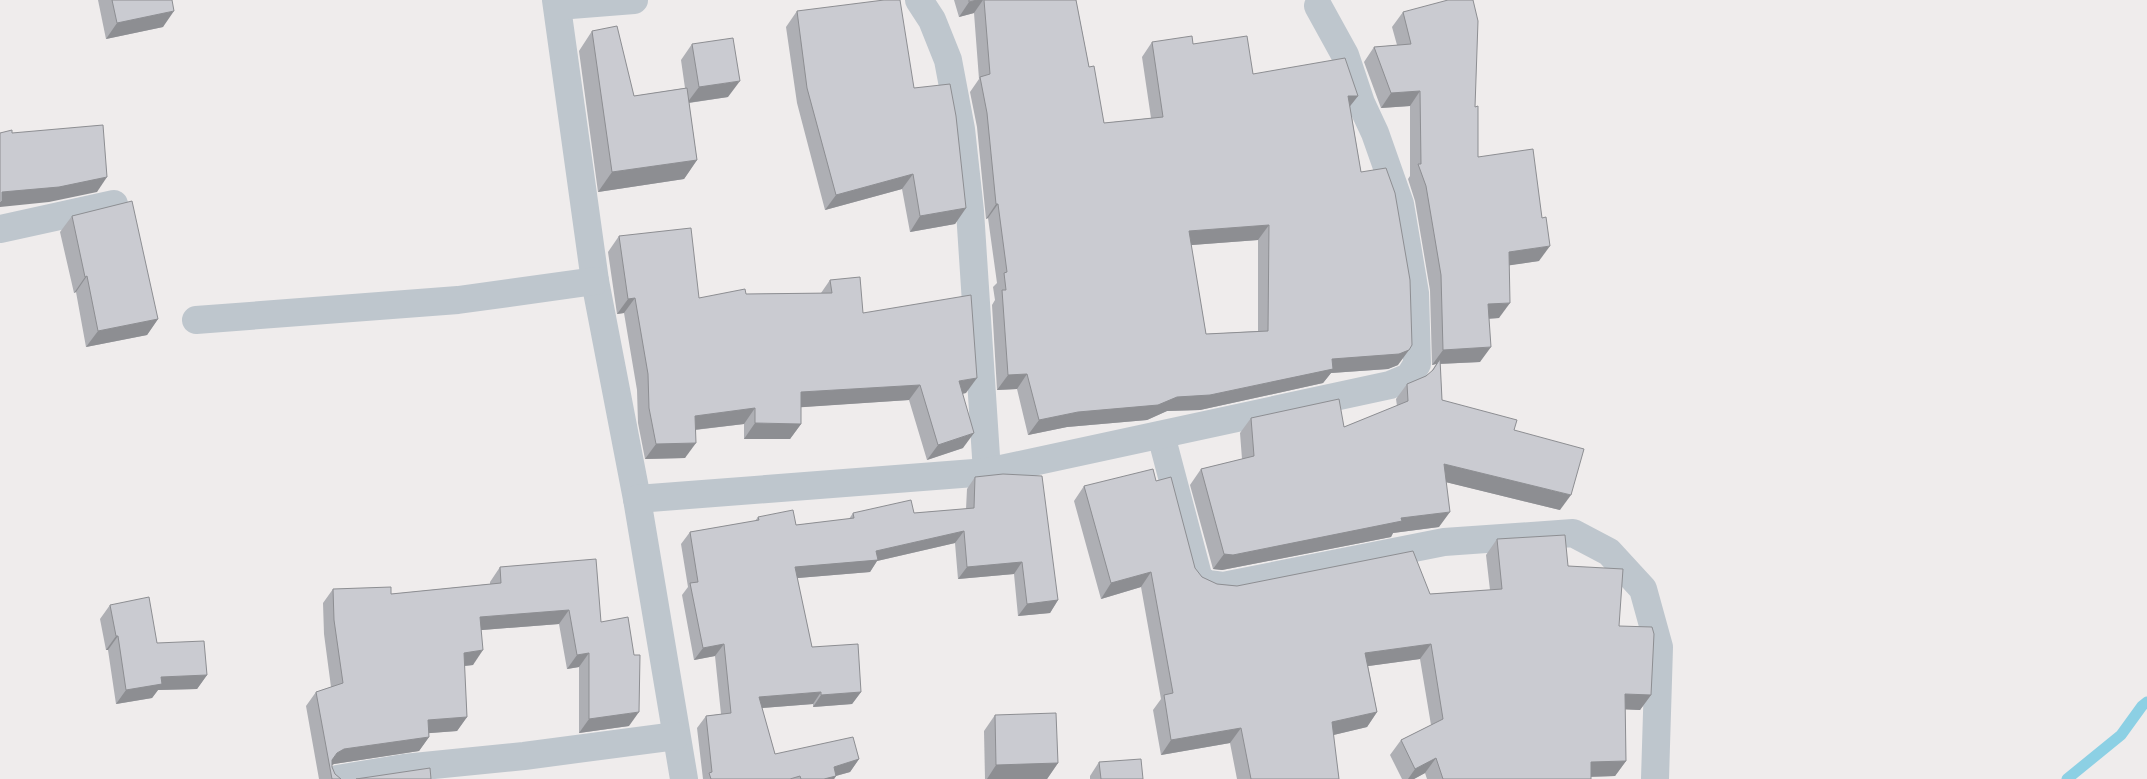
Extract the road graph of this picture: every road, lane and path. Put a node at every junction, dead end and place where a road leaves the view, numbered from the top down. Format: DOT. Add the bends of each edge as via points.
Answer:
graph roads {
  1 [pos="634,0"];
  2 [pos="919,0"];
  3 [pos="557,3"];
  4 [pos="1318,6"];
  5 [pos="114,204"];
  6 [pos="0,228"];
  7 [pos="595,281"];
  8 [pos="196,320"];
  9 [pos="1161,435"];
  10 [pos="988,472"];
  11 [pos="637,499"];
  12 [pos="676,736"];
  13 [pos="337,779"];
  14 [pos="684,779"];
  15 [pos="1656,779"];
  1 -- 3 [label="street"];
  2 -- 10 [label="street" via="932,20 948,60 961,129 970,211"];
  3 -- 7 [label="street"];
  4 -- 9 [label="street" via="1345,55 1400,204 1416,293 1417,364 1409,377 1390,385"];
  5 -- 6 [label="street"];
  7 -- 8 [label="street" via="458,300"];
  7 -- 11 [label="street"];
  9 -- 10 [label="street"];
  9 -- 15 [label="street" via="1199,579 1208,584 1223,586 1444,542 1530,534 1573,533 1608,552 1643,589 1659,647"];
  10 -- 11 [label="street"];
  11 -- 12 [label="street"];
  12 -- 13 [label="street"];
  12 -- 14 [label="street"];
}
